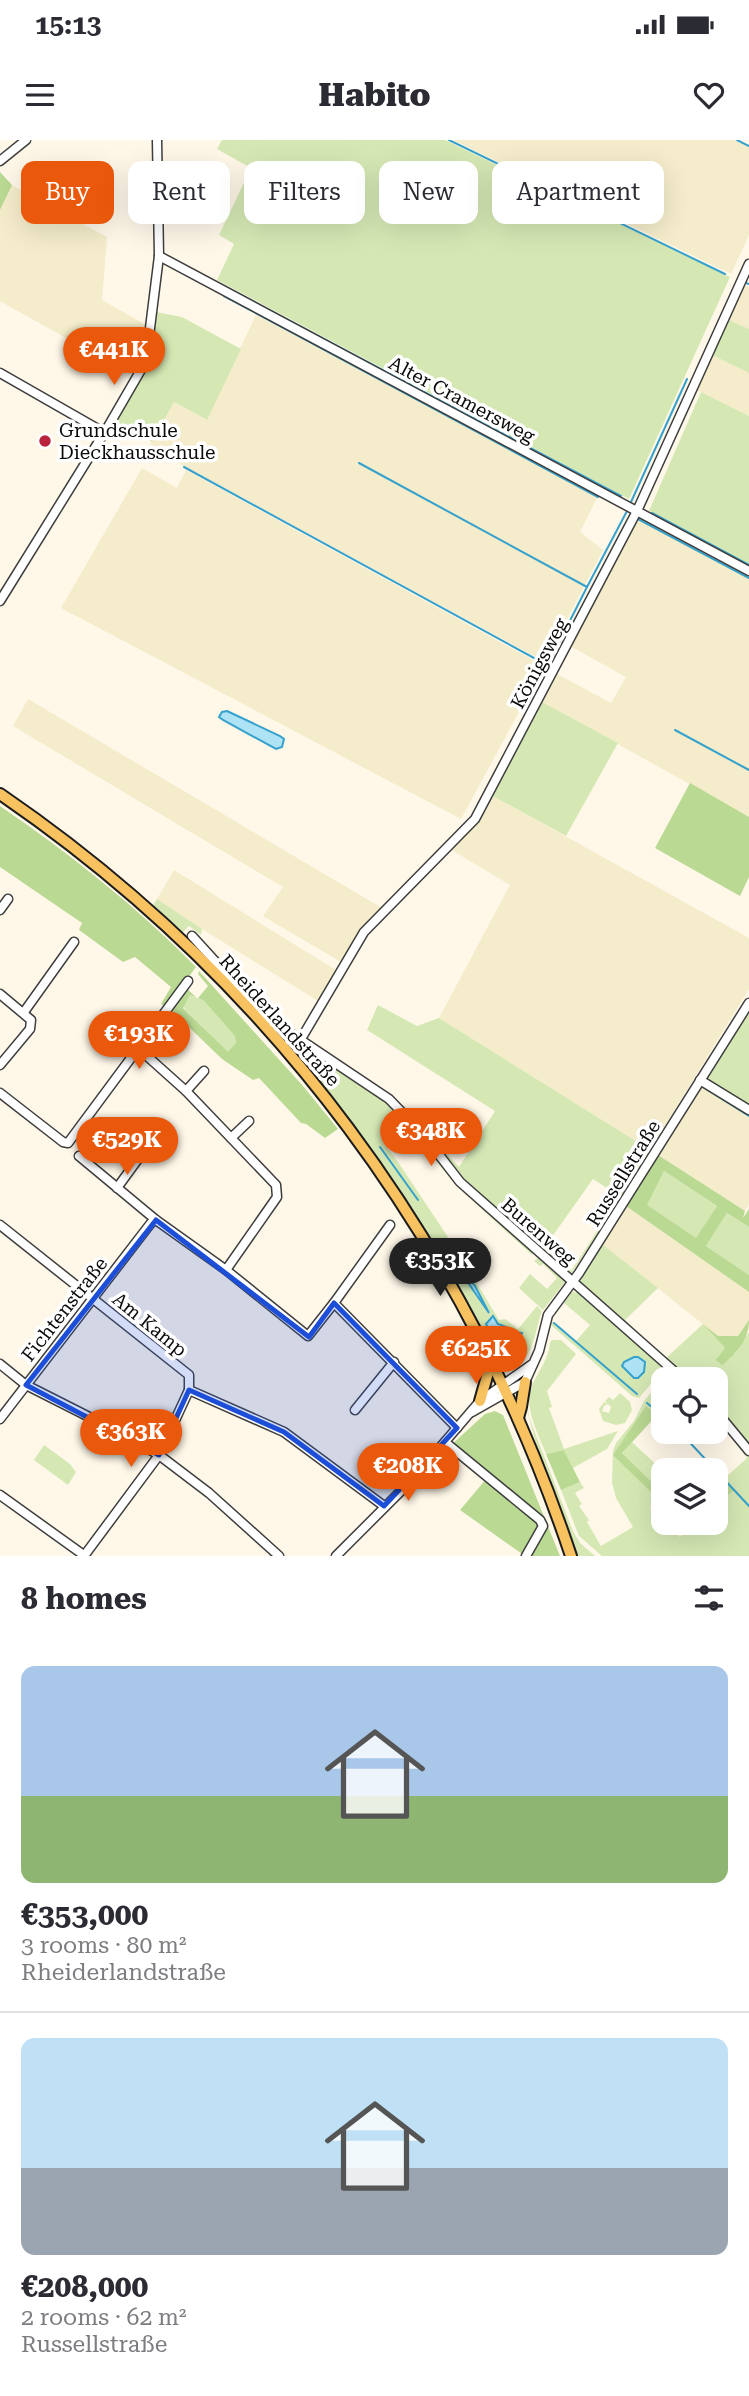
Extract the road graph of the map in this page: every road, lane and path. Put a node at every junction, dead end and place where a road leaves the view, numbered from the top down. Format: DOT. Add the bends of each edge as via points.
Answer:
graph roads {
  1 [pos="26,140"];
  2 [pos="157,140"];
  3 [pos="0,161"];
  4 [pos="159,256"];
  5 [pos="749,264"];
  6 [pos="0,373"];
  7 [pos="104,433"];
  8 [pos="637,511"];
  9 [pos="749,571"];
  10 [pos="0,601"];
  11 [pos="0,794"];
  12 [pos="8,899"];
  13 [pos="0,910"];
  14 [pos="192,936"];
  15 [pos="74,942"];
  16 [pos="188,981"];
  17 [pos="0,994"];
  18 [pos="749,1003"];
  19 [pos="24,1012"];
  20 [pos="300,1039"];
  21 [pos="138,1048"];
  22 [pos="0,1065"];
  23 [pos="204,1071"];
  24 [pos="700,1080"];
  25 [pos="186,1091"];
  26 [pos="0,1093"];
  27 [pos="749,1110"];
  28 [pos="249,1121"];
  29 [pos="231,1138"];
  30 [pos="141,1155"];
  31 [pos="79,1156"];
  32 [pos="117,1188"];
  33 [pos="156,1220"];
  34 [pos="0,1225"];
  35 [pos="390,1225"];
  36 [pos="226,1270"];
  37 [pos="573,1281"];
  38 [pos="92,1298"];
  39 [pos="334,1303"];
  40 [pos="394,1362"];
  41 [pos="491,1362"];
  42 [pos="534,1363"];
  43 [pos="0,1364"];
  44 [pos="670,1367"];
  45 [pos="525,1382"];
  46 [pos="26,1385"];
  47 [pos="504,1388"];
  48 [pos="189,1390"];
  49 [pos="480,1401"];
  50 [pos="355,1410"];
  51 [pos="472,1412"];
  52 [pos="518,1418"];
  53 [pos="0,1419"];
  54 [pos="728,1425"];
  55 [pos="457,1428"];
  56 [pos="445,1442"];
  57 [pos="749,1451"];
  58 [pos="159,1455"];
  59 [pos="0,1495"];
  60 [pos="384,1506"];
  61 [pos="84,1556"];
  62 [pos="279,1556"];
  63 [pos="335,1556"];
  64 [pos="526,1556"];
  65 [pos="571,1556"];
  1 -- 3 [label="street"];
  2 -- 4 [label="street"];
  4 -- 7 [label="street" via="147,352"];
  4 -- 8 [label="street, Alter Cramersweg"];
  5 -- 8 [label="street, Königsweg"];
  6 -- 7 [label="street"];
  7 -- 10 [label="street"];
  8 -- 9 [label="street, Alter Cramersweg"];
  8 -- 20 [label="street, Königsweg" via="475,820 364,932"];
  11 -- 41 [label="main road, Rheiderlandstraße" via="154,915 279,1041 339,1113 405,1208"];
  12 -- 13 [label="street"];
  14 -- 20 [label="street, Burenweg" via="265,1016"];
  15 -- 19 [label="street"];
  16 -- 21 [label="street"];
  17 -- 19 [label="street"];
  18 -- 24 [label="street, Russellstraße"];
  19 -- 22 [label="street" via="31,1020 30,1029"];
  20 -- 37 [label="street, Burenweg" via="389,1099 460,1182"];
  21 -- 25 [label="street"];
  21 -- 26 [label="street" via="68,1143"];
  23 -- 25 [label="street"];
  24 -- 27 [label="street"];
  24 -- 37 [label="street, Russellstraße"];
  25 -- 29 [label="street"];
  28 -- 29 [label="street"];
  29 -- 36 [label="street" via="276,1185 277,1196"];
  30 -- 32 [label="street"];
  31 -- 32 [label="street"];
  32 -- 33 [label="street"];
  33 -- 36 [label="street"];
  33 -- 38 [label="street, Fichtenstraße"];
  34 -- 38 [label="street, Am Kamp"];
  35 -- 39 [label="street"];
  36 -- 39 [label="street" via="308,1336"];
  37 -- 42 [label="street, Russellstraße" via="548,1315"];
  37 -- 44 [label="street, Burenweg"];
  38 -- 46 [label="street, Fichtenstraße"];
  38 -- 48 [label="street, Am Kamp" via="189,1376"];
  39 -- 40 [label="street"];
  40 -- 50 [label="street"];
  40 -- 55 [label="street"];
  41 -- 47 [label="main road, Rheiderlandstraße"];
  41 -- 49 [label="main road"];
  42 -- 45 [label="street, Russellstraße"];
  42 -- 47 [label="street"];
  43 -- 46 [label="street"];
  45 -- 47 [label="street"];
  45 -- 52 [label="main road"];
  46 -- 53 [label="street, Fichtenstraße"];
  46 -- 58 [label="street"];
  47 -- 49 [label="street"];
  47 -- 51 [label="street"];
  47 -- 52 [label="main road, Rheiderlandstraße"];
  48 -- 58 [label="street"];
  48 -- 60 [label="street" via="284,1432"];
  49 -- 51 [label="street"];
  51 -- 55 [label="street"];
  52 -- 65 [label="main road, Rheiderlandstraße"];
  54 -- 57 [label="street"];
  55 -- 56 [label="street"];
  56 -- 60 [label="street"];
  56 -- 64 [label="street" via="540,1520 543,1526"];
  58 -- 61 [label="street"];
  58 -- 62 [label="street"];
  59 -- 61 [label="street"];
  60 -- 63 [label="street"];
}
